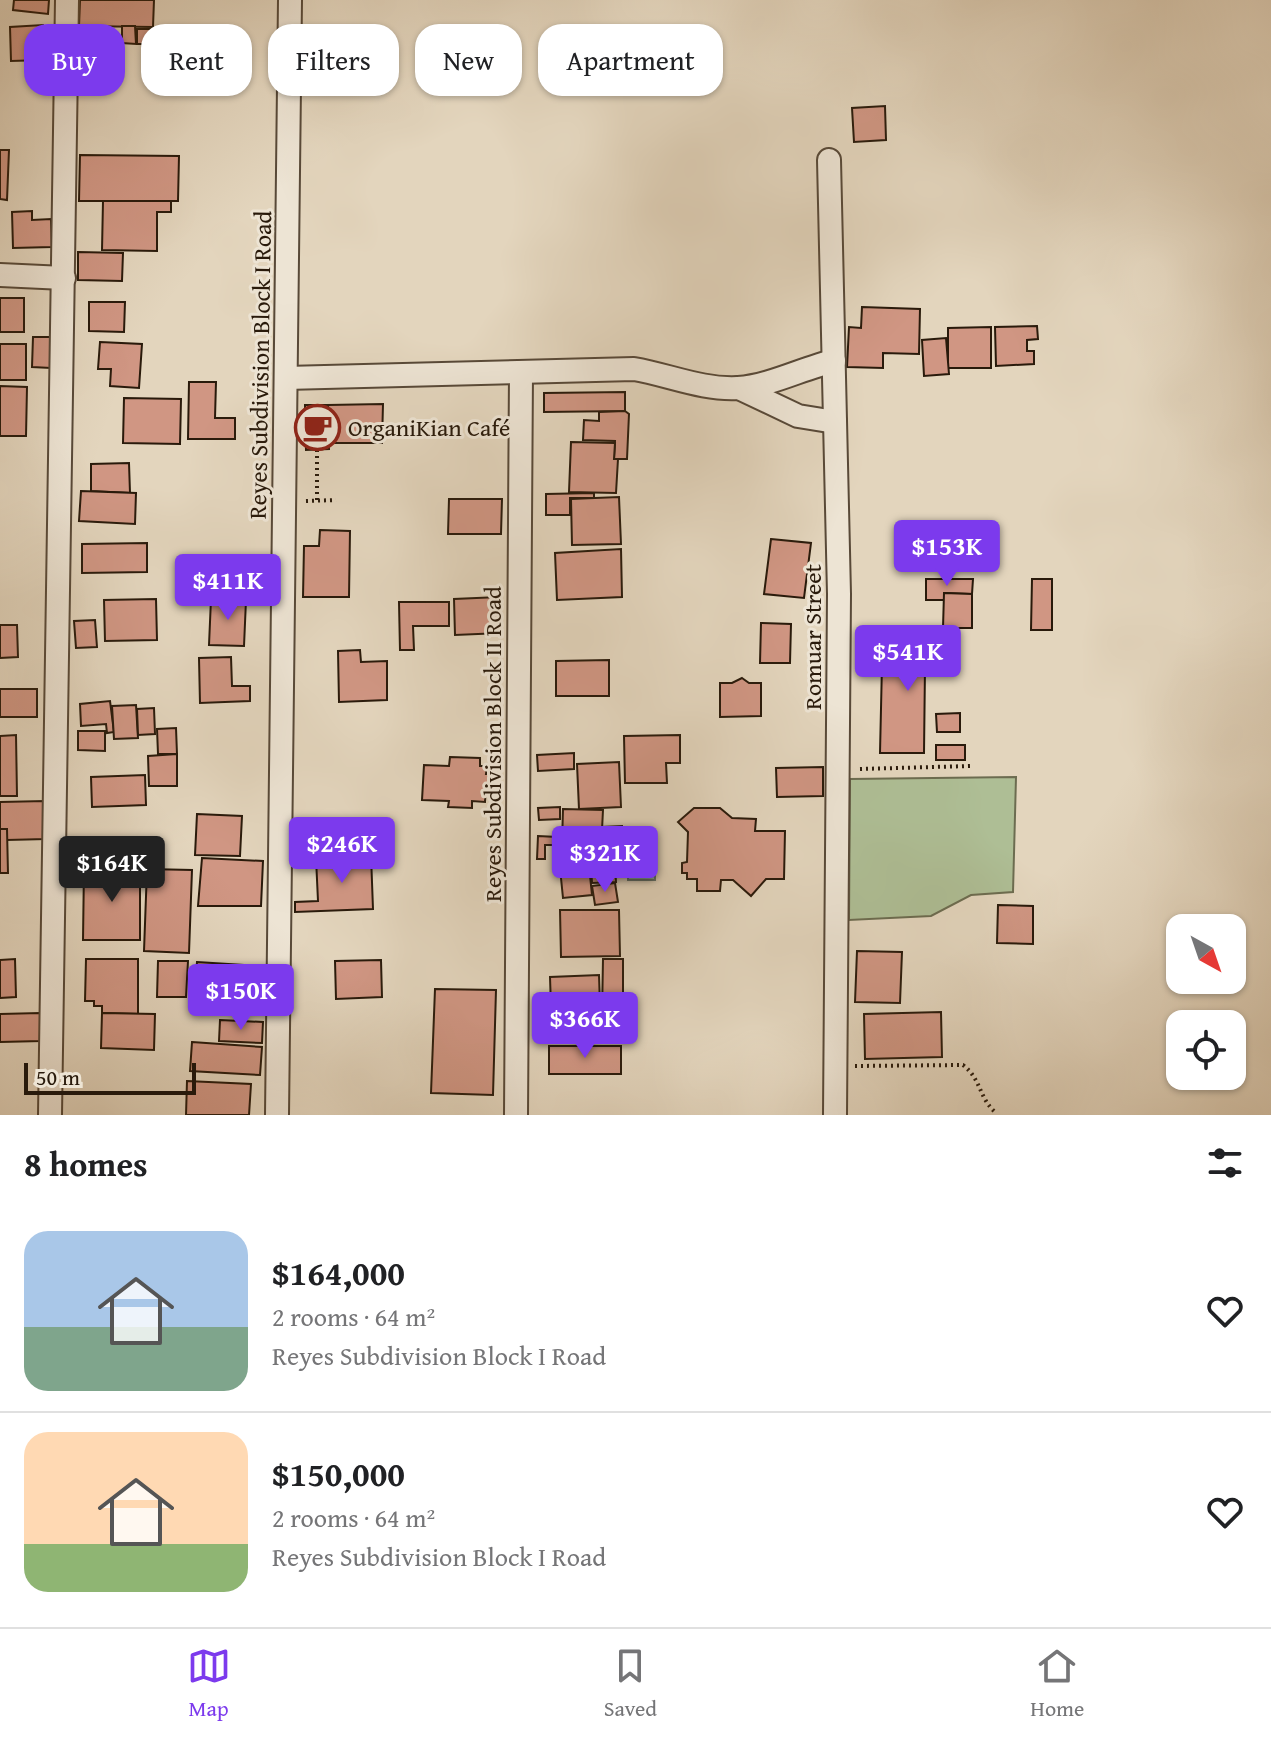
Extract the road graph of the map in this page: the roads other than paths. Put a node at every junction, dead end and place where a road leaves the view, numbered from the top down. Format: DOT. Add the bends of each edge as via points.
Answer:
graph roads {
  1 [pos="67,0"];
  2 [pos="290,0"];
  3 [pos="829,160"];
  4 [pos="0,275"];
  5 [pos="64,278"];
  6 [pos="834,361"];
  7 [pos="521,373"];
  8 [pos="286,378"];
  9 [pos="739,388"];
  10 [pos="835,422"];
  11 [pos="50,1115"];
  12 [pos="277,1115"];
  13 [pos="516,1115"];
  14 [pos="835,1115"];
  1 -- 5 [label="street"];
  2 -- 8 [label="street, Reyes Subdivision Block I Road"];
  3 -- 6 [label="street, Romuar Street"];
  4 -- 5 [label="street"];
  5 -- 11 [label="street"];
  6 -- 9 [label="street"];
  6 -- 10 [label="street, Romuar Street"];
  7 -- 8 [label="street"];
  7 -- 9 [label="street" via="634,369 697,385"];
  7 -- 13 [label="street, Reyes Subdivision Block II Road"];
  8 -- 12 [label="street, Reyes Subdivision Block I Road"];
  9 -- 10 [label="street" via="798,416"];
  10 -- 14 [label="street, Romuar Street"];
}
